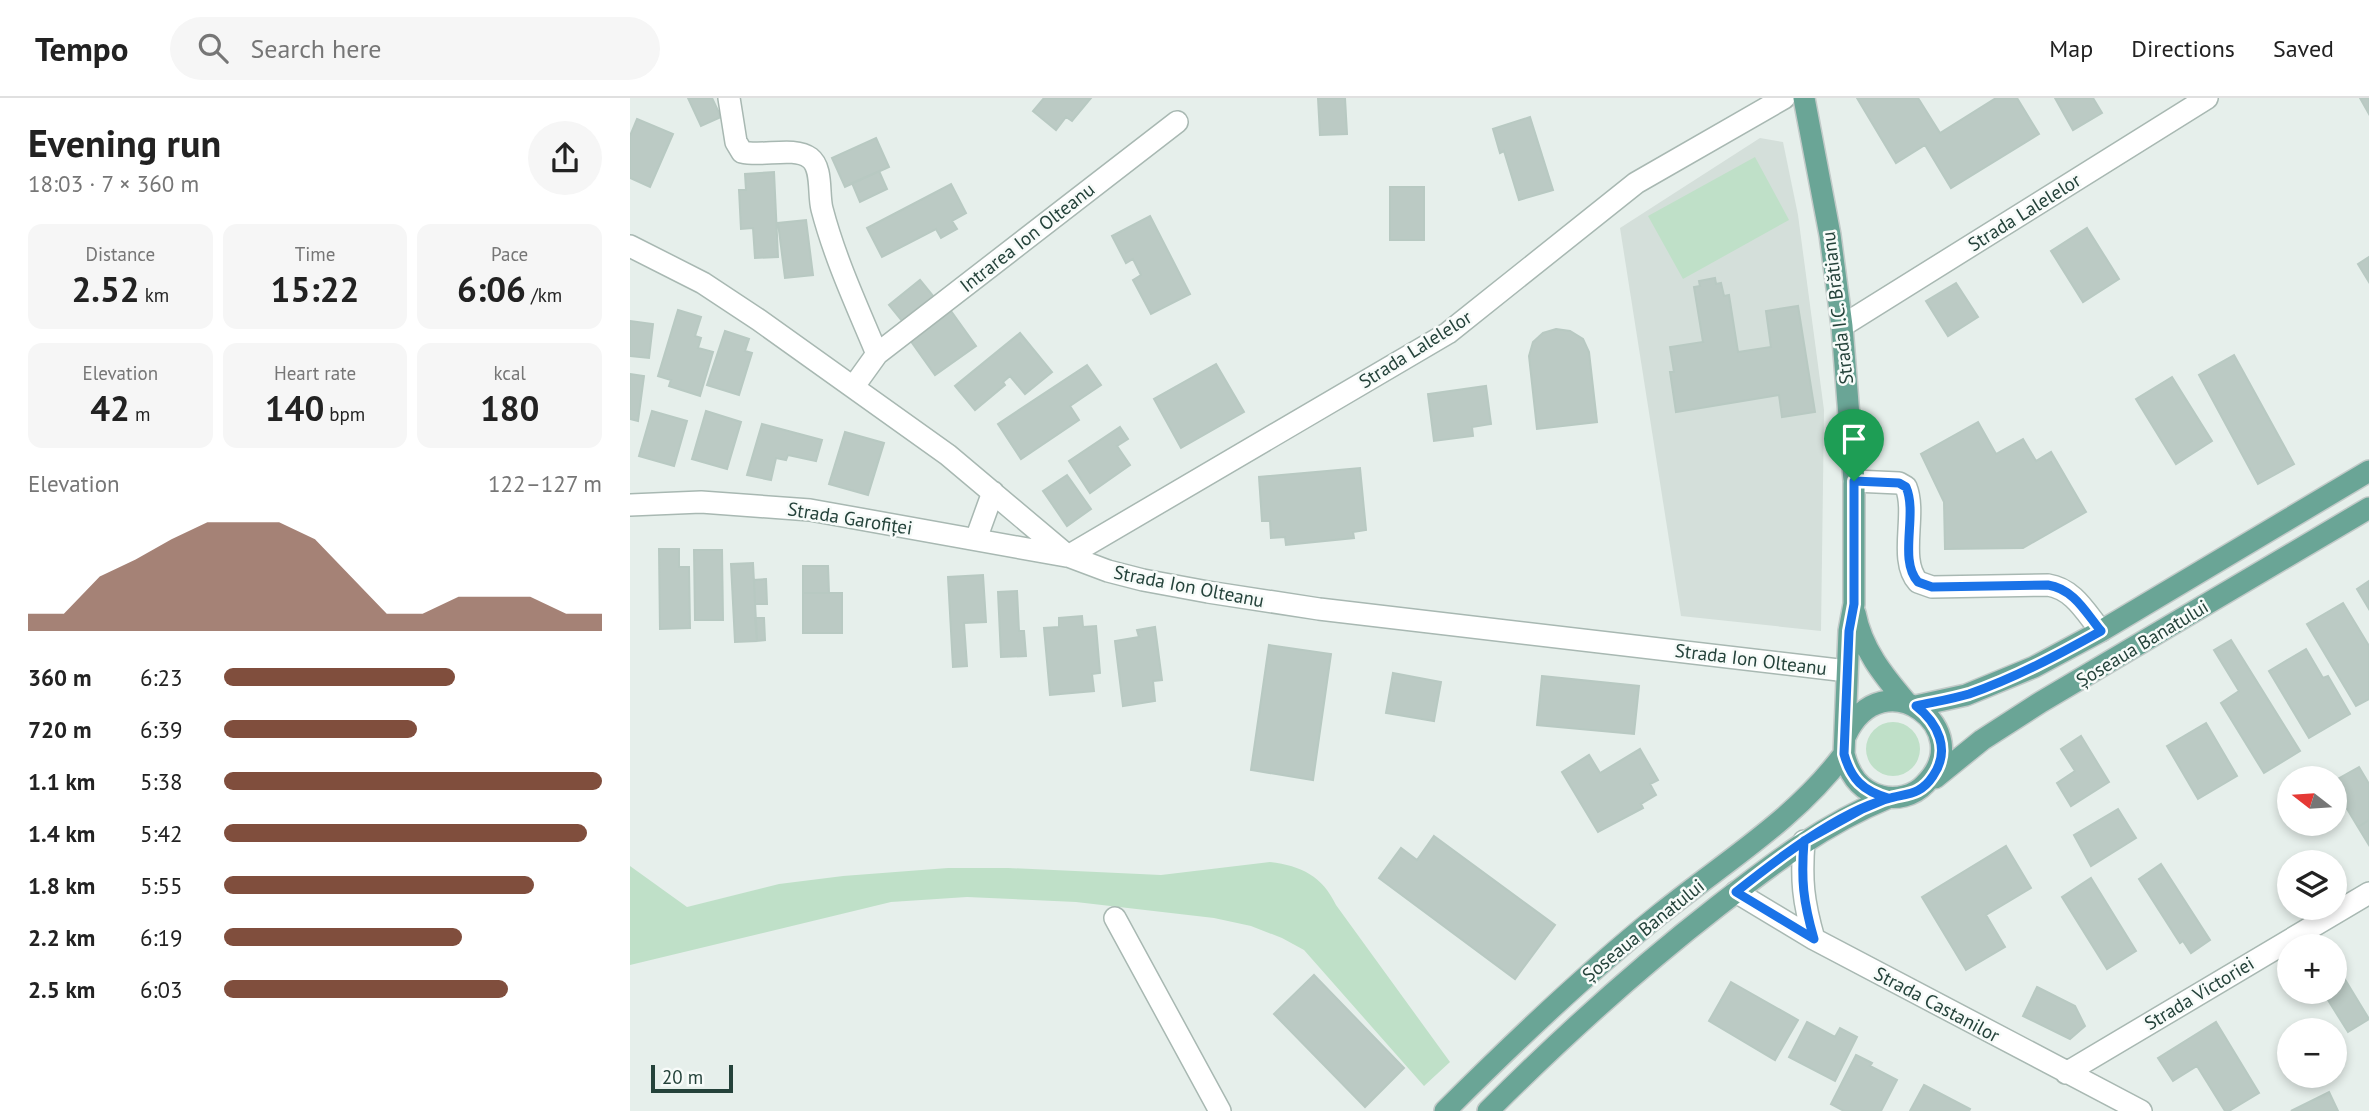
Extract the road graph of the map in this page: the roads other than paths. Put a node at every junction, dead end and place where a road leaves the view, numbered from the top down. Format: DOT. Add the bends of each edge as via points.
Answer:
graph roads {
  1 [pos="729,98"];
  2 [pos="1784,98"];
  3 [pos="1804,98"];
  4 [pos="2207,98"];
  5 [pos="1177,122"];
  6 [pos="630,246"];
  7 [pos="1842,326"];
  8 [pos="877,354"];
  9 [pos="854,386"];
  10 [pos="2369,471"];
  11 [pos="1854,481"];
  12 [pos="993,492"];
  13 [pos="630,505"];
  14 [pos="2369,508"];
  15 [pos="976,539"];
  16 [pos="1068,556"];
  17 [pos="1854,604"];
  18 [pos="2101,631"];
  19 [pos="1847,671"];
  20 [pos="1911,704"];
  21 [pos="1845,744"];
  22 [pos="1922,788"];
  23 [pos="1888,798"];
  24 [pos="1804,841"];
  25 [pos="1736,892"];
  26 [pos="2369,893"];
  27 [pos="1115,918"];
  28 [pos="1814,939"];
  29 [pos="2066,1073"];
  30 [pos="1220,1111"];
  31 [pos="1445,1111"];
  32 [pos="1488,1111"];
  33 [pos="2141,1111"];
  1 -- 8 [label="street" via="742,152 801,153 813,159 831,247"];
  2 -- 16 [label="street, Strada Lalelelor" via="1636,183 1448,333"];
  3 -- 7 [label="main road, Strada I.C. Brătianu"];
  4 -- 7 [label="street, Strada Lalelelor"];
  5 -- 8 [label="street, Intrarea Ion Olteanu"];
  6 -- 9 [label="street, Strada Ion Olteanu" via="703,283"];
  7 -- 11 [label="main road, Strada I.C. Brătianu"];
  8 -- 9 [label="street, Intrarea Ion Olteanu"];
  9 -- 12 [label="street, Strada Ion Olteanu"];
  10 -- 18 [label="main road, Șoseaua Banatului"];
  11 -- 17 [label="main road, Strada I.C. Brătianu"];
  11 -- 18 [label="street" via="1906,487 1910,569 1918,582 1932,587 2060,588"];
  12 -- 15 [label="street"];
  12 -- 16 [label="street, Strada Ion Olteanu"];
  13 -- 15 [label="street, Strada Garofiței" via="751,504"];
  14 -- 22 [label="main road, Șoseaua Banatului" via="2041,702 1982,740"];
  15 -- 16 [label="street, Strada Garofiței"];
  16 -- 19 [label="street, Strada Ion Olteanu" via="1143,580 1306,607"];
  17 -- 19 [label="main road, Strada I.C. Brătianu"];
  17 -- 20 [label="main road, Strada I.C. Brătianu" via="1865,645 1884,676"];
  18 -- 20 [label="main road, Șoseaua Banatului" via="2000,682 1966,695"];
  19 -- 21 [label="main road, Strada I.C. Brătianu"];
  20 -- 21 [label="main road" via="1891,700 1863,710 1852,721"];
  20 -- 22 [label="main road" via="1938,729 1941,745 1940,761"];
  21 -- 23 [label="main road" via="1848,770 1858,784"];
  21 -- 31 [label="main road, Șoseaua Banatului" via="1811,794 1606,957"];
  22 -- 23 [label="main road"];
  23 -- 24 [label="main road, Șoseaua Banatului"];
  24 -- 25 [label="main road, Șoseaua Banatului"];
  24 -- 28 [label="street" via="1804,903"];
  25 -- 28 [label="street, Strada Castanilor"];
  25 -- 32 [label="main road, Șoseaua Banatului" via="1626,981"];
  26 -- 29 [label="street, Strada Victoriei"];
  27 -- 30 [label="street"];
  28 -- 29 [label="street, Strada Castanilor"];
  29 -- 33 [label="street, Strada Castanilor"];
}
